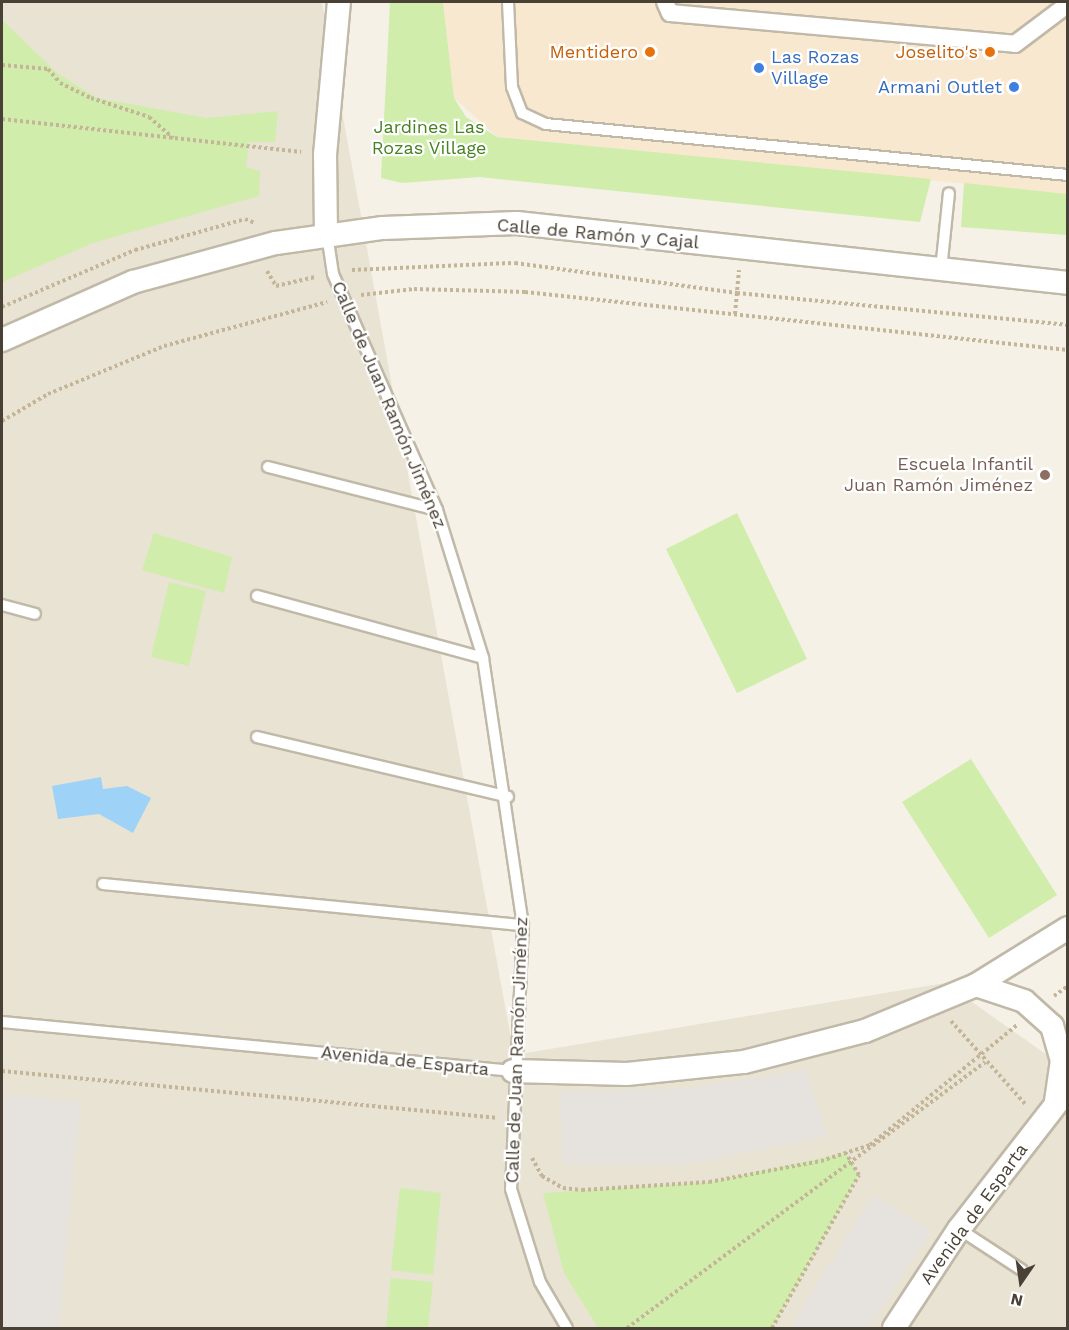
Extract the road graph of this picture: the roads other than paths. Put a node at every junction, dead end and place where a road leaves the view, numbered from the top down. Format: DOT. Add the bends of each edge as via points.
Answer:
graph roads {
  1 [pos="339,2"];
  2 [pos="508,2"];
  3 [pos="665,2"];
  4 [pos="1068,4"];
  5 [pos="1068,175"];
  6 [pos="949,193"];
  7 [pos="326,234"];
  8 [pos="941,270"];
  9 [pos="1068,283"];
  10 [pos="2,340"];
  11 [pos="268,467"];
  12 [pos="437,510"];
  13 [pos="257,596"];
  14 [pos="2,605"];
  15 [pos="35,614"];
  16 [pos="483,658"];
  17 [pos="257,737"];
  18 [pos="508,796"];
  19 [pos="103,884"];
  20 [pos="524,925"];
  21 [pos="1068,928"];
  22 [pos="976,985"];
  23 [pos="2,1022"];
  24 [pos="513,1071"];
  25 [pos="1062,1095"];
  26 [pos="959,1229"];
  27 [pos="1022,1270"];
  28 [pos="567,1329"];
  29 [pos="894,1329"];
  1 -- 7 [label="street, Calle de Juan Ramón Jiménez" via="325,155"];
  2 -- 5 [label="lane" via="512,87 522,112 546,124"];
  3 -- 4 [label="street" via="670,13 1015,44"];
  6 -- 8 [label="lane"];
  7 -- 8 [label="street, Calle de Ramón y Cajal" via="517,223"];
  7 -- 10 [label="street, Calle de Ramón y Cajal" via="260,246 133,282"];
  7 -- 12 [label="lane, Calle de Juan Ramón Jiménez" via="333,274"];
  8 -- 9 [label="street, Calle de Ramón y Cajal"];
  11 -- 12 [label="lane"];
  12 -- 16 [label="lane, Calle de Juan Ramón Jiménez"];
  13 -- 16 [label="lane"];
  14 -- 15 [label="lane"];
  16 -- 18 [label="lane, Calle de Juan Ramón Jiménez"];
  17 -- 18 [label="lane"];
  18 -- 20 [label="lane, Calle de Juan Ramón Jiménez"];
  19 -- 20 [label="lane"];
  20 -- 24 [label="lane, Calle de Juan Ramón Jiménez"];
  21 -- 22 [label="street, Avenida de Esparta"];
  22 -- 24 [label="street, Avenida de Esparta" via="865,1031 744,1062 627,1074"];
  22 -- 25 [label="street, Avenida de Esparta" via="1035,1011 1052,1026 1062,1060"];
  23 -- 24 [label="lane, Avenida de Esparta"];
  24 -- 28 [label="lane, Calle de Juan Ramón Jiménez" via="511,1189 540,1282"];
  25 -- 26 [label="street, Avenida de Esparta"];
  26 -- 27 [label="lane"];
  26 -- 29 [label="street, Avenida de Esparta"];
}
